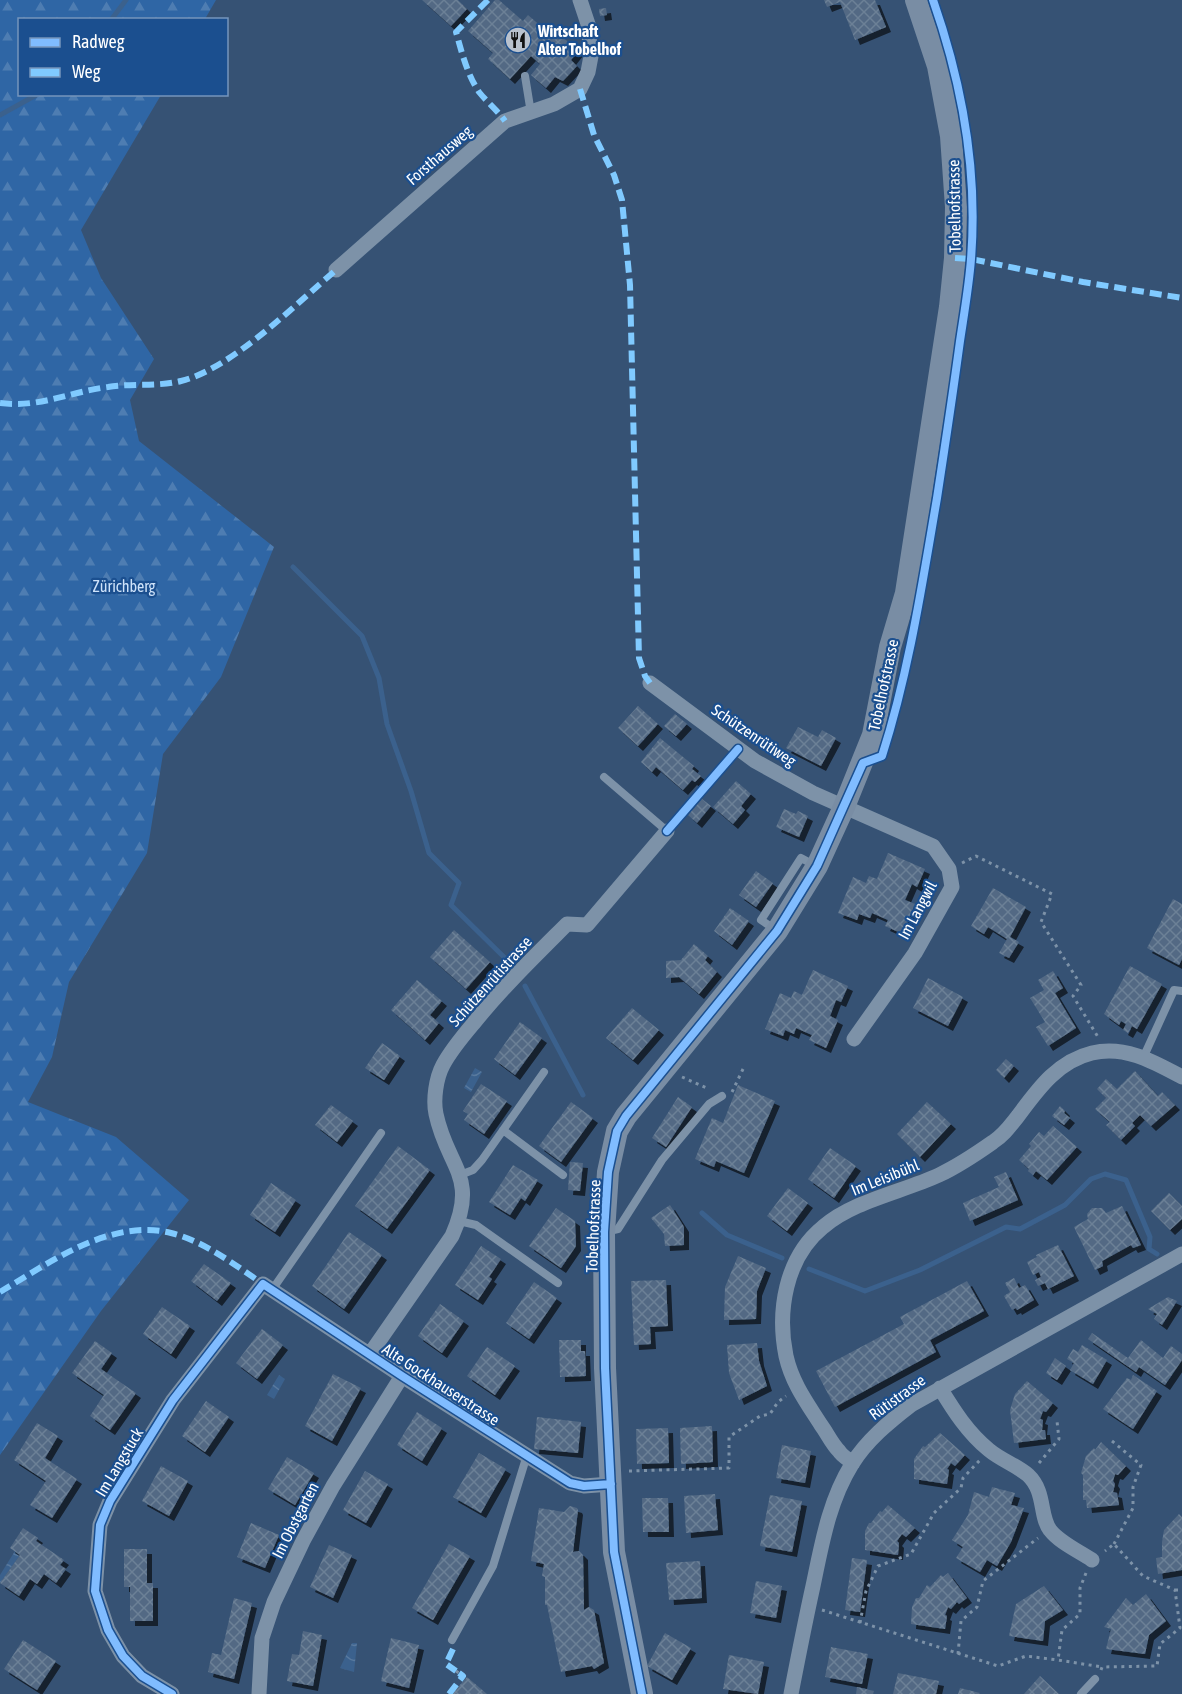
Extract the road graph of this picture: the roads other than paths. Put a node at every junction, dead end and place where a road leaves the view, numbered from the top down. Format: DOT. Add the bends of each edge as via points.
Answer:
graph roads {
  1 [pos="580,0"];
  2 [pos="916,0"];
  3 [pos="525,76"];
  4 [pos="531,113"];
  5 [pos="336,270"];
  6 [pos="650,683"];
  7 [pos="604,777"];
  8 [pos="844,807"];
  9 [pos="667,831"];
  10 [pos="1182,991"];
  11 [pos="854,1039"];
  12 [pos="1144,1056"];
  13 [pos="544,1072"];
  14 [pos="1182,1077"];
  15 [pos="722,1096"];
  16 [pos="503,1130"];
  17 [pos="381,1133"];
  18 [pos="460,1175"];
  19 [pos="563,1175"];
  20 [pos="459,1221"];
  21 [pos="604,1232"];
  22 [pos="1182,1254"];
  23 [pos="558,1283"];
  24 [pos="267,1287"];
  25 [pos="370,1354"];
  26 [pos="402,1376"];
  27 [pos="940,1388"];
  28 [pos="527,1455"];
  29 [pos="853,1462"];
  30 [pos="611,1478"];
  31 [pos="1092,1560"];
  32 [pos="452,1640"];
  33 [pos="1095,1679"];
  34 [pos="172,1694"];
  35 [pos="259,1694"];
  36 [pos="642,1694"];
  37 [pos="791,1694"];
  38 [pos="1082,1694"];
  1 -- 4 [label="street, Forsthausweg" via="588,24 588,72 580,89"];
  2 -- 8 [label="main road, Tobelhofstrasse" via="938,66 951,136 955,258 906,594 890,647 873,735"];
  3 -- 4 [label="lane"];
  4 -- 5 [label="street, Forsthausweg" via="505,121"];
  6 -- 8 [label="street, Schützenrütiweg" via="755,761"];
  7 -- 9 [label="lane"];
  8 -- 11 [label="street, Im Langwil" via="933,846 949,868 952,887 915,953"];
  8 -- 21 [label="main road, Tobelhofstrasse" via="817,866 777,931 617,1131 608,1172"];
  9 -- 18 [label="street, Schützenrütistrasse" via="587,925 567,924 498,994 442,1067 435,1112"];
  10 -- 12 [label="lane" via="1174,990"];
  12 -- 14 [label="street, Im Leisibühl"];
  12 -- 29 [label="street, Im Leisibühl" via="1102,1051 1066,1062 1043,1083 1003,1136 938,1175 871,1201 822,1227 804,1248 789,1277 782,1309 788,1366 797,1388 839,1452"];
  13 -- 16 [label="lane"];
  15 -- 21 [label="lane" via="709,1104 662,1160 618,1229"];
  16 -- 18 [label="lane" via="473,1170"];
  16 -- 19 [label="lane"];
  17 -- 24 [label="lane"];
  18 -- 20 [label="street, Schützenrütistrasse" via="464,1195"];
  20 -- 23 [label="lane" via="476,1225"];
  20 -- 25 [label="street, Schützenrütistrasse"];
  21 -- 30 [label="main road, Tobelhofstrasse"];
  22 -- 27 [label="street, Rütistrasse"];
  24 -- 25 [label="street, Alte Gockhauserstrasse"];
  24 -- 34 [label="street, Im Langstuck" via="173,1400 110,1501 100,1525 95,1591 108,1630 123,1656 142,1676"];
  25 -- 26 [label="street, Alte Gockhauserstrasse"];
  26 -- 28 [label="street, Alte Gockhauserstrasse"];
  26 -- 35 [label="street, Im Obstgarten" via="333,1486 274,1602 262,1638"];
  27 -- 29 [label="street, Rütistrasse" via="885,1426"];
  27 -- 31 [label="street" via="973,1436 1028,1476 1039,1489 1049,1529"];
  28 -- 30 [label="street, Alte Gockhauserstrasse" via="570,1483 584,1486"];
  28 -- 32 [label="lane" via="493,1566"];
  29 -- 37 [label="street, Rütistrasse" via="831,1509"];
  30 -- 36 [label="main road, Tobelhofstrasse" via="614,1551"];
  33 -- 38 [label="lane"];
}
